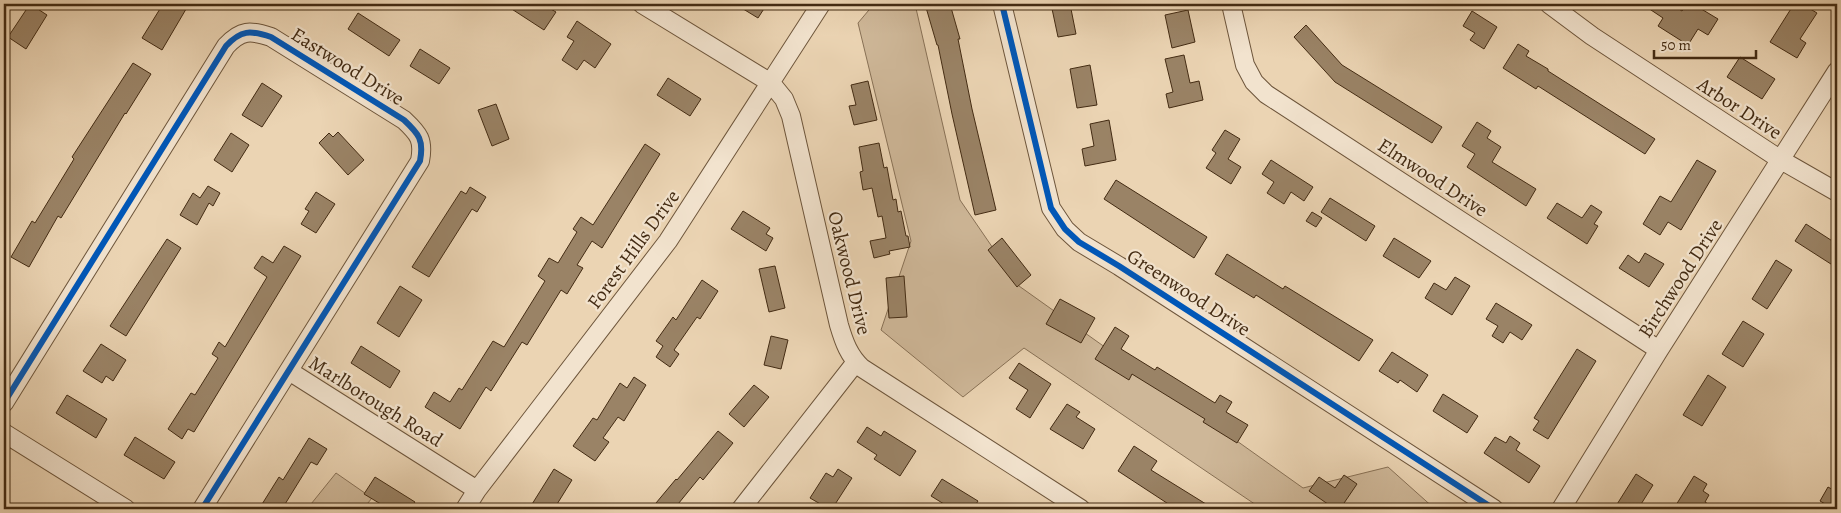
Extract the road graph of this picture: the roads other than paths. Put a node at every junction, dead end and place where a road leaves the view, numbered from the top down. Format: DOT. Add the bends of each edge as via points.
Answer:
graph roads {
  1 [pos="642,4"];
  2 [pos="821,4"];
  3 [pos="1002,4"];
  4 [pos="1231,4"];
  5 [pos="1549,4"];
  6 [pos="1837,71"];
  7 [pos="771,83"];
  8 [pos="1781,160"];
  9 [pos="1837,192"];
  10 [pos="1659,350"];
  11 [pos="856,362"];
  12 [pos="288,371"];
  13 [pos="4,403"];
  14 [pos="4,434"];
  15 [pos="476,490"];
  16 [pos="126,509"];
  17 [pos="202,509"];
  18 [pos="465,509"];
  19 [pos="741,509"];
  20 [pos="1081,509"];
  21 [pos="1494,509"];
  22 [pos="1561,509"];
  1 -- 7 [label="street, Oakwood Drive"];
  2 -- 7 [label="street, Forest Hills Drive"];
  3 -- 21 [label="street, Greenwood Drive" via="1051,208 1065,229 1079,242"];
  4 -- 10 [label="street, Elmwood Drive" via="1245,65 1254,82 1266,94"];
  5 -- 8 [label="street, Arbor Drive" via="1592,36"];
  6 -- 8 [label="street, Birchwood Drive"];
  7 -- 11 [label="street, Oakwood Drive" via="784,99 790,116 839,326"];
  7 -- 15 [label="street, Forest Hills Drive" via="668,242"];
  8 -- 9 [label="street, Arbor Drive"];
  8 -- 10 [label="street, Birchwood Drive"];
  10 -- 22 [label="street, Birchwood Drive"];
  11 -- 19 [label="street"];
  11 -- 20 [label="street, Oakwood Drive"];
  12 -- 13 [label="street, Eastwood Drive" via="420,161 422,149 416,131 404,120 270,37 250,32 234,38 222,52"];
  12 -- 15 [label="street, Marlborough Road"];
  12 -- 17 [label="street, Marlborough Road"];
  14 -- 16 [label="street"];
  15 -- 18 [label="street, Forest Hills Drive"];
}
